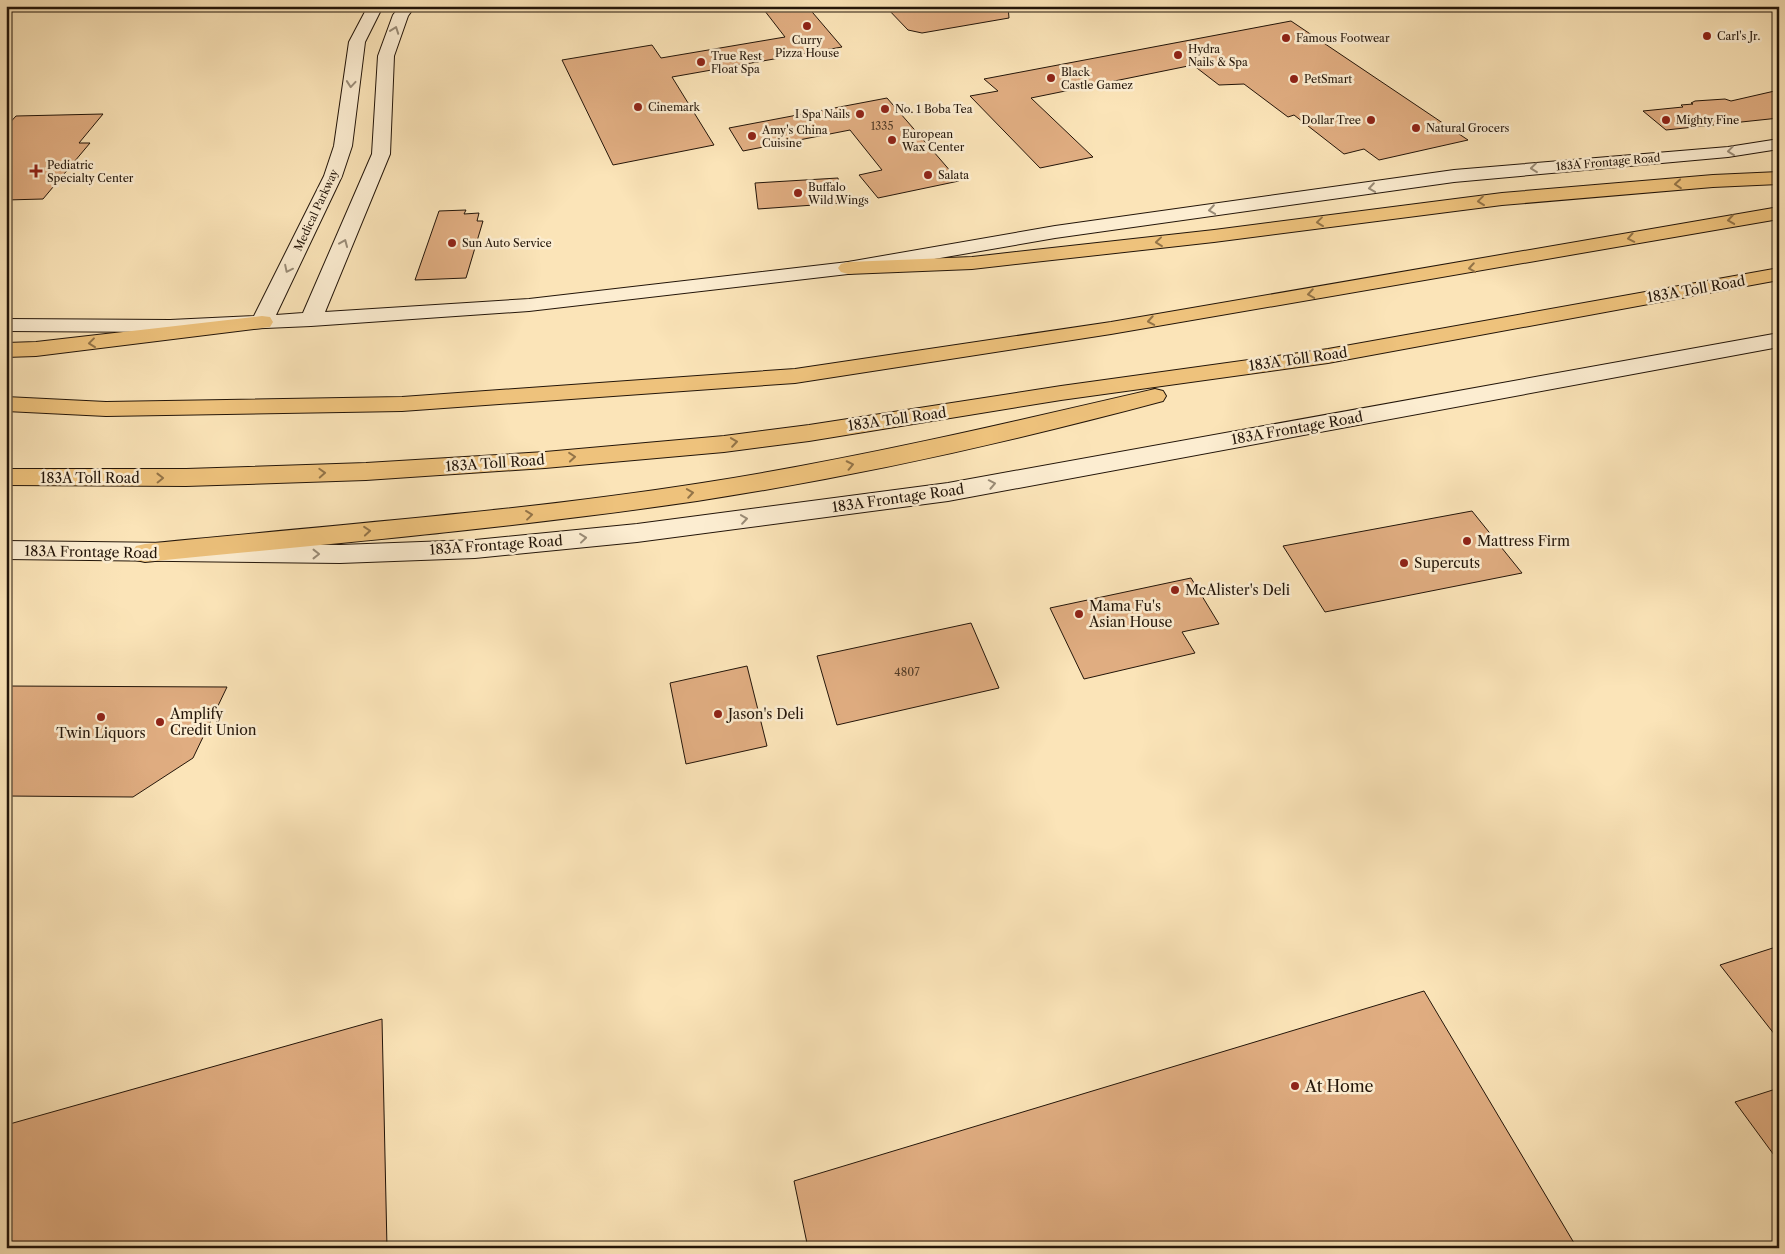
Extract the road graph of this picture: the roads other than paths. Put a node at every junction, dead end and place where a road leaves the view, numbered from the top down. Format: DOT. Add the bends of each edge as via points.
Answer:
graph roads {
  1 [pos="376,6"];
  2 [pos="408,6"];
  3 [pos="386,56"];
  4 [pos="353,59"];
  5 [pos="1779,144"];
  6 [pos="1779,178"];
  7 [pos="1779,213"];
  8 [pos="848,268"];
  9 [pos="1779,274"];
  10 [pos="311,320"];
  11 [pos="262,322"];
  12 [pos="6,325"];
  13 [pos="1779,340"];
  14 [pos="6,350"];
  15 [pos="1328,356"];
  16 [pos="6,404"];
  17 [pos="6,477"];
  18 [pos="6,550"];
  19 [pos="145,553"];
  1 -- 4 [label="main road, Medical Parkway" via="357,42"];
  3 -- 2 [label="main road, one-way" via="401,15"];
  3 -- 4 [label="main road"];
  10 -- 3 [label="main road, one-way" via="381,154"];
  4 -- 11 [label="main road, Medical Parkway, one-way" via="343,146 333,176"];
  5 -- 8 [label="main road, 183A Frontage Road, one-way" via="1728,152 1454,176 1055,232"];
  6 -- 8 [label="highway, one-way" via="1713,180 1502,199 972,263"];
  7 -- 16 [label="highway, one-way" via="1111,328 795,376 402,404 106,409"];
  8 -- 10 [label="main road, 183A Frontage Road" via="529,305"];
  9 -- 15 [label="highway, 183A Toll Road"];
  10 -- 11 [label="main road, 183A Frontage Road"];
  11 -- 12 [label="main road, 183A Frontage Road" via="160,326"];
  11 -- 14 [label="highway, one-way" via="36,350"];
  19 -- 13 [label="main road, 183A Frontage Road, one-way" via="340,554 476,549 656,530 948,492"];
  17 -- 15 [label="highway, 183A Toll Road, one-way" via="107,479 280,475 495,464 728,443"];
  19 -- 15 [label="highway, one-way" via="596,507 780,479"];
  18 -- 19 [label="main road, 183A Frontage Road"];
}
